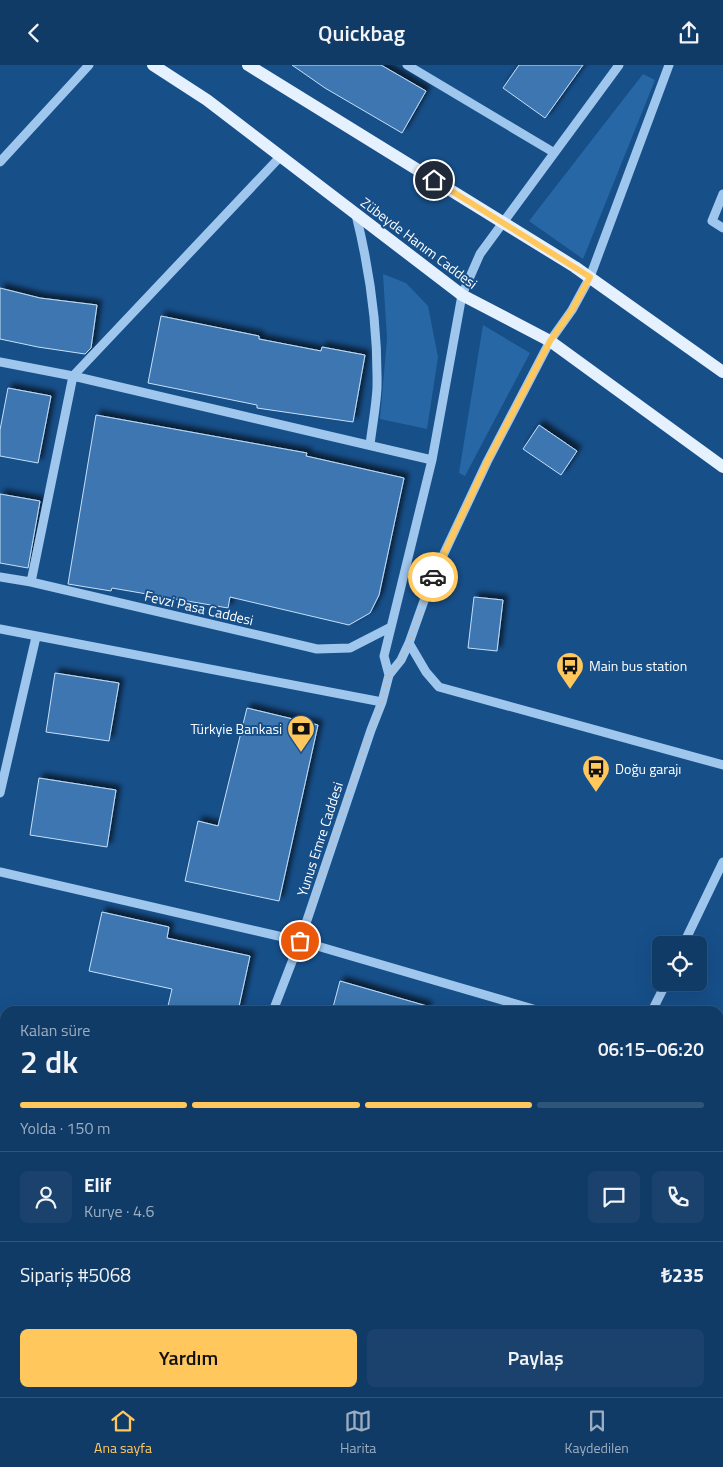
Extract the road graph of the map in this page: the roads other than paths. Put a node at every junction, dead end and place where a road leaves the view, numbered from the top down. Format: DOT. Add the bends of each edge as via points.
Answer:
graph roads {
  1 [pos="88,65"];
  2 [pos="153,65"];
  3 [pos="248,65"];
  4 [pos="407,65"];
  5 [pos="619,65"];
  6 [pos="669,65"];
  7 [pos="553,152"];
  8 [pos="280,157"];
  9 [pos="0,162"];
  10 [pos="723,193"];
  11 [pos="356,215"];
  12 [pos="502,221"];
  13 [pos="723,228"];
  14 [pos="590,277"];
  15 [pos="462,295"];
  16 [pos="550,341"];
  17 [pos="0,362"];
  18 [pos="723,371"];
  19 [pos="73,376"];
  20 [pos="370,445"];
  21 [pos="432,460"];
  22 [pos="723,467"];
  23 [pos="0,577"];
  24 [pos="31,583"];
  25 [pos="389,628"];
  26 [pos="0,629"];
  27 [pos="36,637"];
  28 [pos="409,643"];
  29 [pos="389,675"];
  30 [pos="382,701"];
  31 [pos="723,765"];
  32 [pos="0,793"];
  33 [pos="723,862"];
  34 [pos="0,871"];
  35 [pos="687,936"];
  36 [pos="300,941"];
  37 [pos="662,991"];
  38 [pos="275,1006"];
  39 [pos="523,1006"];
  40 [pos="654,1006"];
  1 -- 9 [label="street"];
  2 -- 8 [label="main road, Zübeyde Hanım Caddesi" via="206,100"];
  3 -- 12 [label="main road"];
  4 -- 7 [label="street"];
  5 -- 7 [label="street"];
  6 -- 14 [label="street"];
  7 -- 12 [label="street"];
  8 -- 11 [label="main road, Zübeyde Hanım Caddesi"];
  8 -- 19 [label="street"];
  10 -- 13 [label="street" via="712,221"];
  11 -- 15 [label="main road, Zübeyde Hanım Caddesi"];
  11 -- 20 [label="street" via="365,251 377,342 377,391"];
  12 -- 14 [label="main road"];
  12 -- 15 [label="street" via="480,254"];
  14 -- 16 [label="street"];
  14 -- 18 [label="main road"];
  15 -- 16 [label="main road, Zübeyde Hanım Caddesi"];
  15 -- 21 [label="street"];
  16 -- 22 [label="main road, Zübeyde Hanım Caddesi"];
  16 -- 28 [label="street" via="487,462 431,581"];
  17 -- 19 [label="street"];
  19 -- 20 [label="street"];
  19 -- 24 [label="street"];
  20 -- 21 [label="street"];
  21 -- 25 [label="street"];
  23 -- 24 [label="street, Fevzi Pasa Caddesi"];
  24 -- 25 [label="street, Fevzi Pasa Caddesi" via="317,649 350,648"];
  25 -- 29 [label="street" via="384,656"];
  26 -- 27 [label="street"];
  27 -- 30 [label="street"];
  27 -- 32 [label="street"];
  28 -- 29 [label="street"];
  28 -- 31 [label="street" via="439,687"];
  29 -- 30 [label="street, Yunus Emre Caddesi"];
  30 -- 36 [label="street, Yunus Emre Caddesi"];
  33 -- 35 [label="street"];
  34 -- 36 [label="street"];
  36 -- 38 [label="street, Yunus Emre Caddesi"];
  36 -- 39 [label="street"];
  37 -- 40 [label="street"];
}
